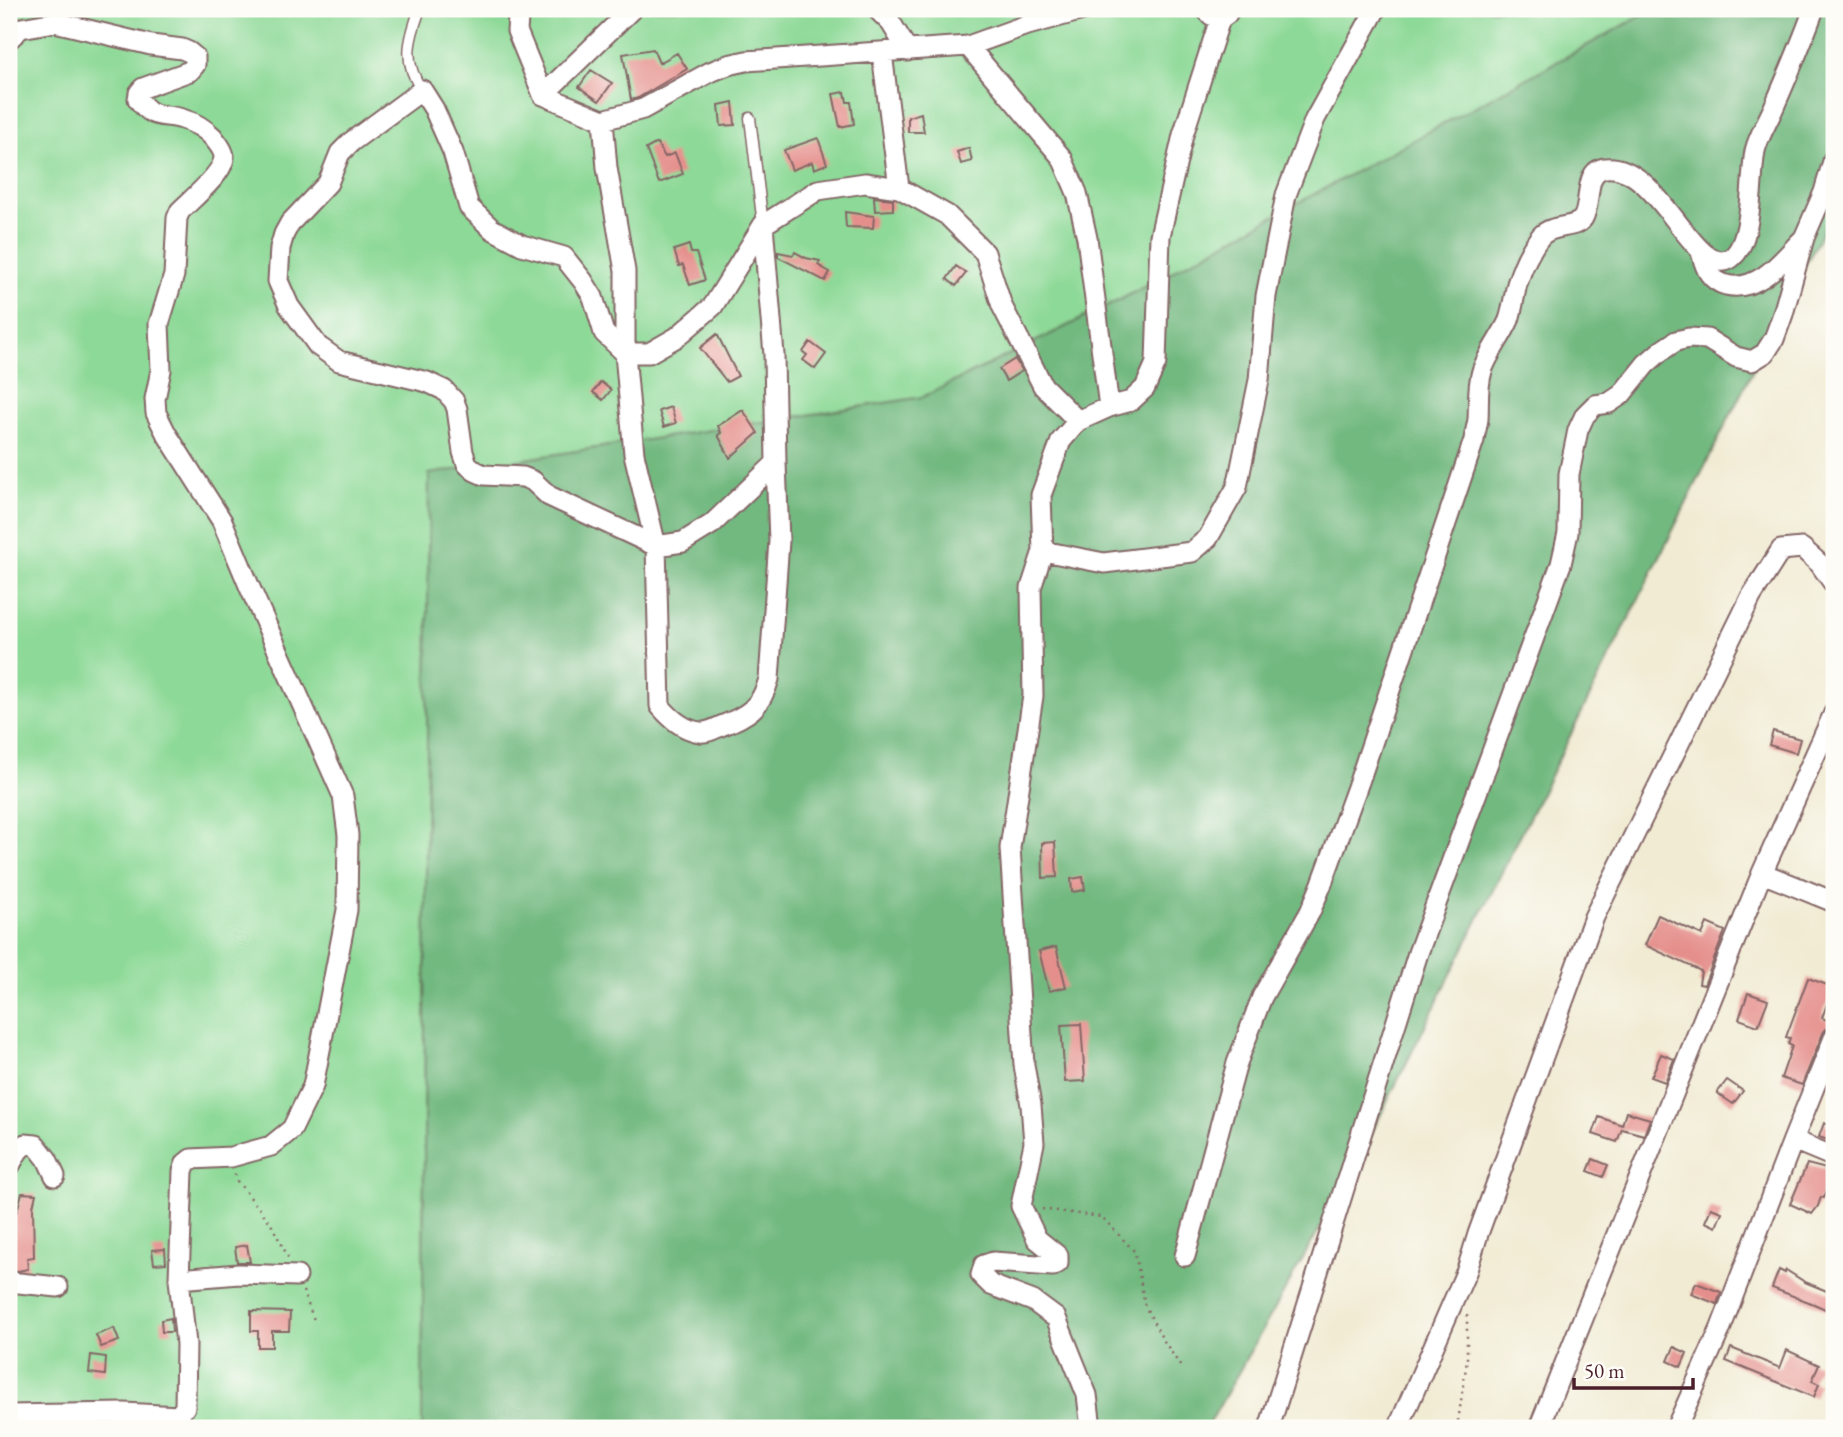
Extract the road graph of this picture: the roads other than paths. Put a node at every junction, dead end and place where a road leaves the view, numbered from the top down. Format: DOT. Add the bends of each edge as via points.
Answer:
graph roads {
  1 [pos="420,9"];
  2 [pos="521,9"];
  3 [pos="632,9"];
  4 [pos="877,9"];
  5 [pos="1087,9"];
  6 [pos="1376,9"];
  7 [pos="1814,9"];
  8 [pos="1218,12"];
  9 [pos="9,39"];
  10 [pos="968,46"];
  11 [pos="908,51"];
  12 [pos="882,53"];
  13 [pos="422,90"];
  14 [pos="543,95"];
  15 [pos="750,118"];
  16 [pos="603,120"];
  17 [pos="1834,158"];
  18 [pos="899,188"];
  19 [pos="763,225"];
  20 [pos="1804,238"];
  21 [pos="1701,252"];
  22 [pos="625,353"];
  23 [pos="1110,407"];
  24 [pos="1078,421"];
  25 [pos="776,463"];
  26 [pos="656,546"];
  27 [pos="1043,551"];
  28 [pos="1834,584"];
  29 [pos="1834,713"];
  30 [pos="1762,873"];
  31 [pos="1834,902"];
  32 [pos="1832,1050"];
  33 [pos="1793,1140"];
  34 [pos="1834,1157"];
  35 [pos="9,1167"];
  36 [pos="55,1176"];
  37 [pos="1185,1256"];
  38 [pos="297,1276"];
  39 [pos="179,1279"];
  40 [pos="9,1282"];
  41 [pos="58,1287"];
  42 [pos="9,1415"];
  43 [pos="178,1422"];
  44 [pos="1091,1428"];
  45 [pos="1269,1428"];
  46 [pos="1398,1428"];
  47 [pos="1539,1428"];
  48 [pos="1676,1428"];
  1 -- 13 [label="lane" via="409,55 414,79"];
  2 -- 14 [label="street" via="517,31"];
  3 -- 14 [label="street"];
  4 -- 11 [label="street"];
  5 -- 10 [label="street"];
  6 -- 27 [label="street" via="1315,119 1286,195 1266,296 1259,380 1237,487 1208,538 1192,552 1104,563"];
  7 -- 21 [label="street" via="1755,150 1739,249 1730,259 1719,261"];
  8 -- 23 [label="street" via="1182,135 1160,236 1156,363 1145,388 1131,401"];
  9 -- 39 [label="street" via="21,28 55,22 189,51 195,57 190,71 143,88 138,99 152,113 184,119 206,130 224,157 220,170 177,218 174,275 159,324 161,370 156,412 222,521 343,796 348,835 346,910 313,1086 292,1129 271,1146 186,1163"];
  10 -- 11 [label="street"];
  10 -- 23 [label="street" via="1062,158 1077,193"];
  11 -- 12 [label="street"];
  12 -- 16 [label="street" via="728,65 643,109"];
  12 -- 18 [label="street"];
  13 -- 22 [label="street" via="453,152 469,207 492,229 522,246 564,257 593,298 604,333"];
  13 -- 26 [label="street" via="340,153 328,184 290,223 280,248 278,281 289,306 318,346 338,361 444,390 454,401 463,452 475,471 533,481 549,496"];
  14 -- 16 [label="street"];
  15 -- 19 [label="lane"];
  16 -- 22 [label="street" via="625,271"];
  17 -- 20 [label="street"];
  18 -- 19 [label="street" via="865,183 818,190"];
  18 -- 24 [label="street" via="947,215 985,253 1002,306 1043,386"];
  19 -- 22 [label="street" via="713,306 677,337 649,353"];
  19 -- 25 [label="street" via="774,355"];
  20 -- 21 [label="street" via="1774,269 1746,286 1714,280"];
  20 -- 45 [label="street" via="1783,314 1765,353 1752,361 1707,339 1676,341 1646,364 1621,395 1595,405 1581,422 1569,474 1568,533 1561,564 1419,953"];
  21 -- 37 [label="street" via="1642,181 1628,172 1606,168 1592,178 1583,219 1551,228 1533,247 1517,282 1508,322 1481,372 1474,440 1321,886 1262,996 1237,1063"];
  22 -- 26 [label="street" via="634,454"];
  23 -- 24 [label="street"];
  24 -- 27 [label="street" via="1061,441 1041,495"];
  25 -- 26 [label="street" via="712,524 683,542"];
  25 -- 26 [label="street" via="779,541 766,692 756,707 739,719 704,733 676,722 660,706"];
  27 -- 44 [label="street" via="1031,587 1033,696 1010,848 1024,1065 1034,1143 1021,1206 1037,1239 1058,1256 1058,1263 993,1262 984,1265 981,1275 991,1284 1034,1301 1056,1318 1087,1395"];
  28 -- 46 [label="street" via="1821,564 1802,548 1781,550 1751,597 1594,917 1467,1270"];
  29 -- 30 [label="street"];
  30 -- 31 [label="street"];
  30 -- 47 [label="street"];
  32 -- 33 [label="street"];
  33 -- 34 [label="street"];
  33 -- 48 [label="street" via="1720,1330"];
  35 -- 36 [label="street" via="25,1144 36,1145"];
  38 -- 39 [label="street"];
  39 -- 43 [label="street" via="186,1406"];
  40 -- 41 [label="street"];
  42 -- 43 [label="street" via="124,1413"];
}
